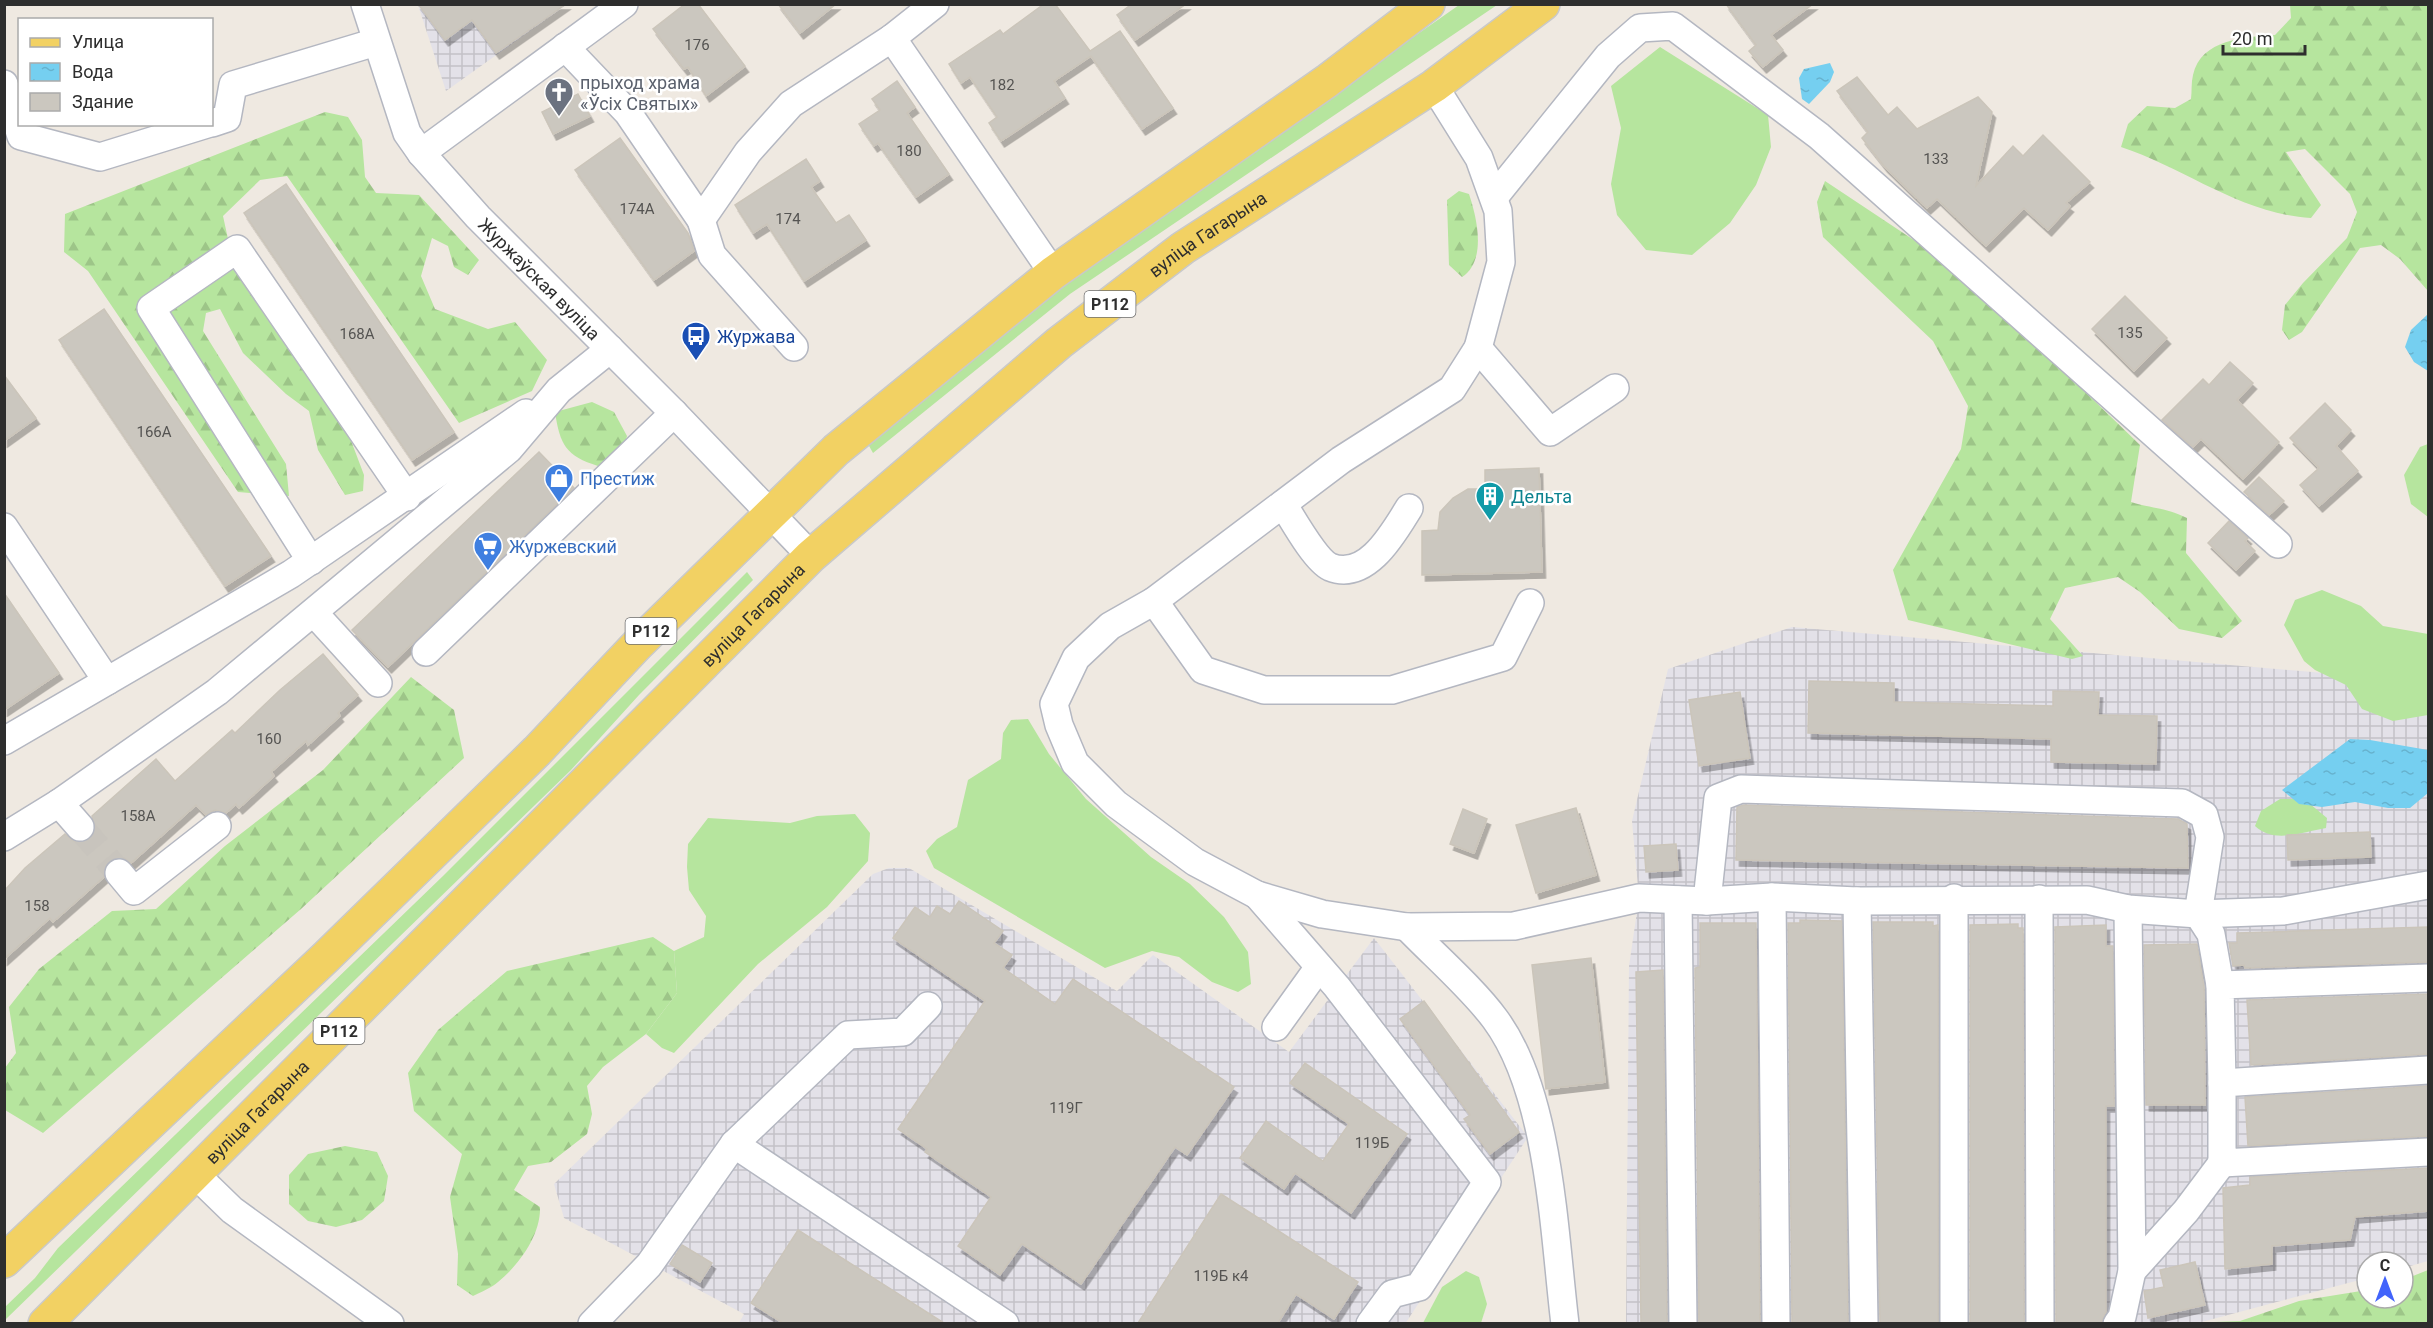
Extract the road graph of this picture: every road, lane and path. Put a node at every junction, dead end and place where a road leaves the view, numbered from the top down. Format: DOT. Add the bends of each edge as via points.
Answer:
graph roads {
  1 [pos="365,4"];
  2 [pos="624,4"];
  3 [pos="935,4"];
  4 [pos="1428,4"];
  5 [pos="1543,4"];
  6 [pos="892,38"];
  7 [pos="376,42"];
  8 [pos="565,47"];
  9 [pos="4,84"];
  10 [pos="1434,86"];
  11 [pos="213,123"];
  12 [pos="201,126"];
  13 [pos="421,153"];
  14 [pos="1495,196"];
  15 [pos="700,220"];
  16 [pos="1053,273"];
  17 [pos="794,347"];
  18 [pos="1478,348"];
  19 [pos="610,349"];
  20 [pos="1615,388"];
  21 [pos="559,390"];
  22 [pos="674,413"];
  23 [pos="407,497"];
  24 [pos="1283,504"];
  25 [pos="1409,508"];
  26 [pos="771,516"];
  27 [pos="4,527"];
  28 [pos="2277,544"];
  29 [pos="811,556"];
  30 [pos="311,561"];
  31 [pos="1154,601"];
  32 [pos="1530,603"];
  33 [pos="315,614"];
  34 [pos="426,652"];
  35 [pos="107,681"];
  36 [pos="378,683"];
  37 [pos="4,741"];
  38 [pos="59,803"];
  39 [pos="217,826"];
  40 [pos="80,827"];
  41 [pos="4,837"];
  42 [pos="119,873"];
  43 [pos="2428,885"];
  44 [pos="1257,895"];
  45 [pos="1772,897"];
  46 [pos="1954,898"];
  47 [pos="2039,899"];
  48 [pos="1678,900"];
  49 [pos="1707,901"];
  50 [pos="1857,901"];
  51 [pos="2128,909"];
  52 [pos="2198,914"];
  53 [pos="1407,927"];
  54 [pos="1318,967"];
  55 [pos="2428,978"];
  56 [pos="2220,985"];
  57 [pos="928,1006"];
  58 [pos="1276,1027"];
  59 [pos="2428,1071"];
  60 [pos="2222,1083"];
  61 [pos="734,1144"];
  62 [pos="2428,1152"];
  63 [pos="2222,1163"];
  64 [pos="196,1175"];
  65 [pos="4,1261"];
  66 [pos="2132,1271"];
  67 [pos="45,1323"];
  68 [pos="390,1323"];
  69 [pos="592,1323"];
  70 [pos="1005,1323"];
  71 [pos="1370,1323"];
  72 [pos="1565,1323"];
  73 [pos="1683,1323"];
  74 [pos="1776,1323"];
  75 [pos="1864,1323"];
  76 [pos="1954,1323"];
  77 [pos="2040,1323"];
  78 [pos="2117,1323"];
  1 -- 7 [label="street, Журжаўская вуліца"];
  2 -- 8 [label="street"];
  3 -- 6 [label="street"];
  4 -- 16 [label="main road, Р112" via="1327,81"];
  5 -- 10 [label="main road, вуліца Гагарына / Р112"];
  6 -- 15 [label="street" via="791,104 748,152"];
  6 -- 16 [label="street"];
  7 -- 11 [label="street" via="233,85 227,118"];
  7 -- 13 [label="street, Журжаўская вуліца" via="407,133"];
  8 -- 13 [label="street"];
  8 -- 15 [label="street" via="628,113"];
  9 -- 12 [label="street" via="21,136 100,157"];
  10 -- 14 [label="street" via="1479,158"];
  10 -- 29 [label="main road, вуліца Гагарына / Р112" via="1182,248 1059,343"];
  13 -- 19 [label="street, Журжаўская вуліца"];
  14 -- 18 [label="street" via="1502,262"];
  14 -- 28 [label="street" via="1608,56 1640,28 1673,26 1819,136"];
  15 -- 17 [label="street" via="712,255"];
  16 -- 26 [label="main road, Р112" via="836,450"];
  18 -- 20 [label="street" via="1550,432"];
  18 -- 24 [label="street" via="1452,389 1341,460"];
  19 -- 21 [label="street"];
  19 -- 22 [label="street, Журжаўская вуліца"];
  21 -- 23 [label="street"];
  21 -- 33 [label="street" via="509,448 371,562"];
  22 -- 26 [label="street, Журжаўская вуліца"];
  22 -- 34 [label="street"];
  23 -- 30 [label="street"];
  23 -- 30 [label="street" via="237,249 151,308"];
  24 -- 25 [label="street" via="1329,566 1347,570 1380,554"];
  24 -- 31 [label="street"];
  26 -- 29 [label="street, Журжаўская вуліца"];
  26 -- 65 [label="main road, Р112" via="636,646 503,784"];
  27 -- 35 [label="street"];
  29 -- 64 [label="main road, вуліца Гагарына / Р112"];
  30 -- 35 [label="street"];
  31 -- 32 [label="street" via="1203,669 1264,690 1392,690 1503,657"];
  31 -- 44 [label="street" via="1110,626 1076,658 1054,704 1059,724 1074,763 1116,804 1195,862"];
  33 -- 36 [label="street"];
  33 -- 38 [label="street" via="217,692"];
  35 -- 37 [label="street"];
  38 -- 40 [label="street"];
  38 -- 41 [label="street"];
  39 -- 42 [label="street" via="134,891"];
  43 -- 52 [label="street" via="2283,911"];
  44 -- 53 [label="street" via="1322,914"];
  44 -- 54 [label="street"];
  45 -- 49 [label="street"];
  45 -- 50 [label="street"];
  45 -- 74 [label="street"];
  46 -- 47 [label="street"];
  46 -- 50 [label="street"];
  46 -- 76 [label="street"];
  47 -- 51 [label="street" via="2087,900"];
  47 -- 77 [label="street"];
  48 -- 49 [label="street"];
  48 -- 53 [label="street" via="1639,898 1514,926"];
  48 -- 73 [label="street"];
  49 -- 52 [label="street" via="1718,798 1741,789 2182,803 2204,815 2210,837"];
  50 -- 75 [label="street"];
  51 -- 52 [label="street"];
  51 -- 66 [label="street"];
  52 -- 56 [label="street" via="2211,934"];
  53 -- 72 [label="street" via="1496,1020 1523,1072 1542,1137"];
  54 -- 58 [label="street"];
  54 -- 71 [label="street" via="1487,1182 1419,1287 1392,1294"];
  55 -- 56 [label="street"];
  56 -- 60 [label="street"];
  57 -- 61 [label="street" via="903,1032 848,1035"];
  59 -- 60 [label="street"];
  60 -- 63 [label="street"];
  61 -- 69 [label="street" via="649,1265"];
  61 -- 70 [label="street"];
  62 -- 63 [label="street"];
  63 -- 66 [label="street" via="2186,1211"];
  64 -- 67 [label="main road, вуліца Гагарына / Р112"];
  64 -- 68 [label="street" via="232,1210"];
  66 -- 78 [label="street" via="2122,1317"];
}
